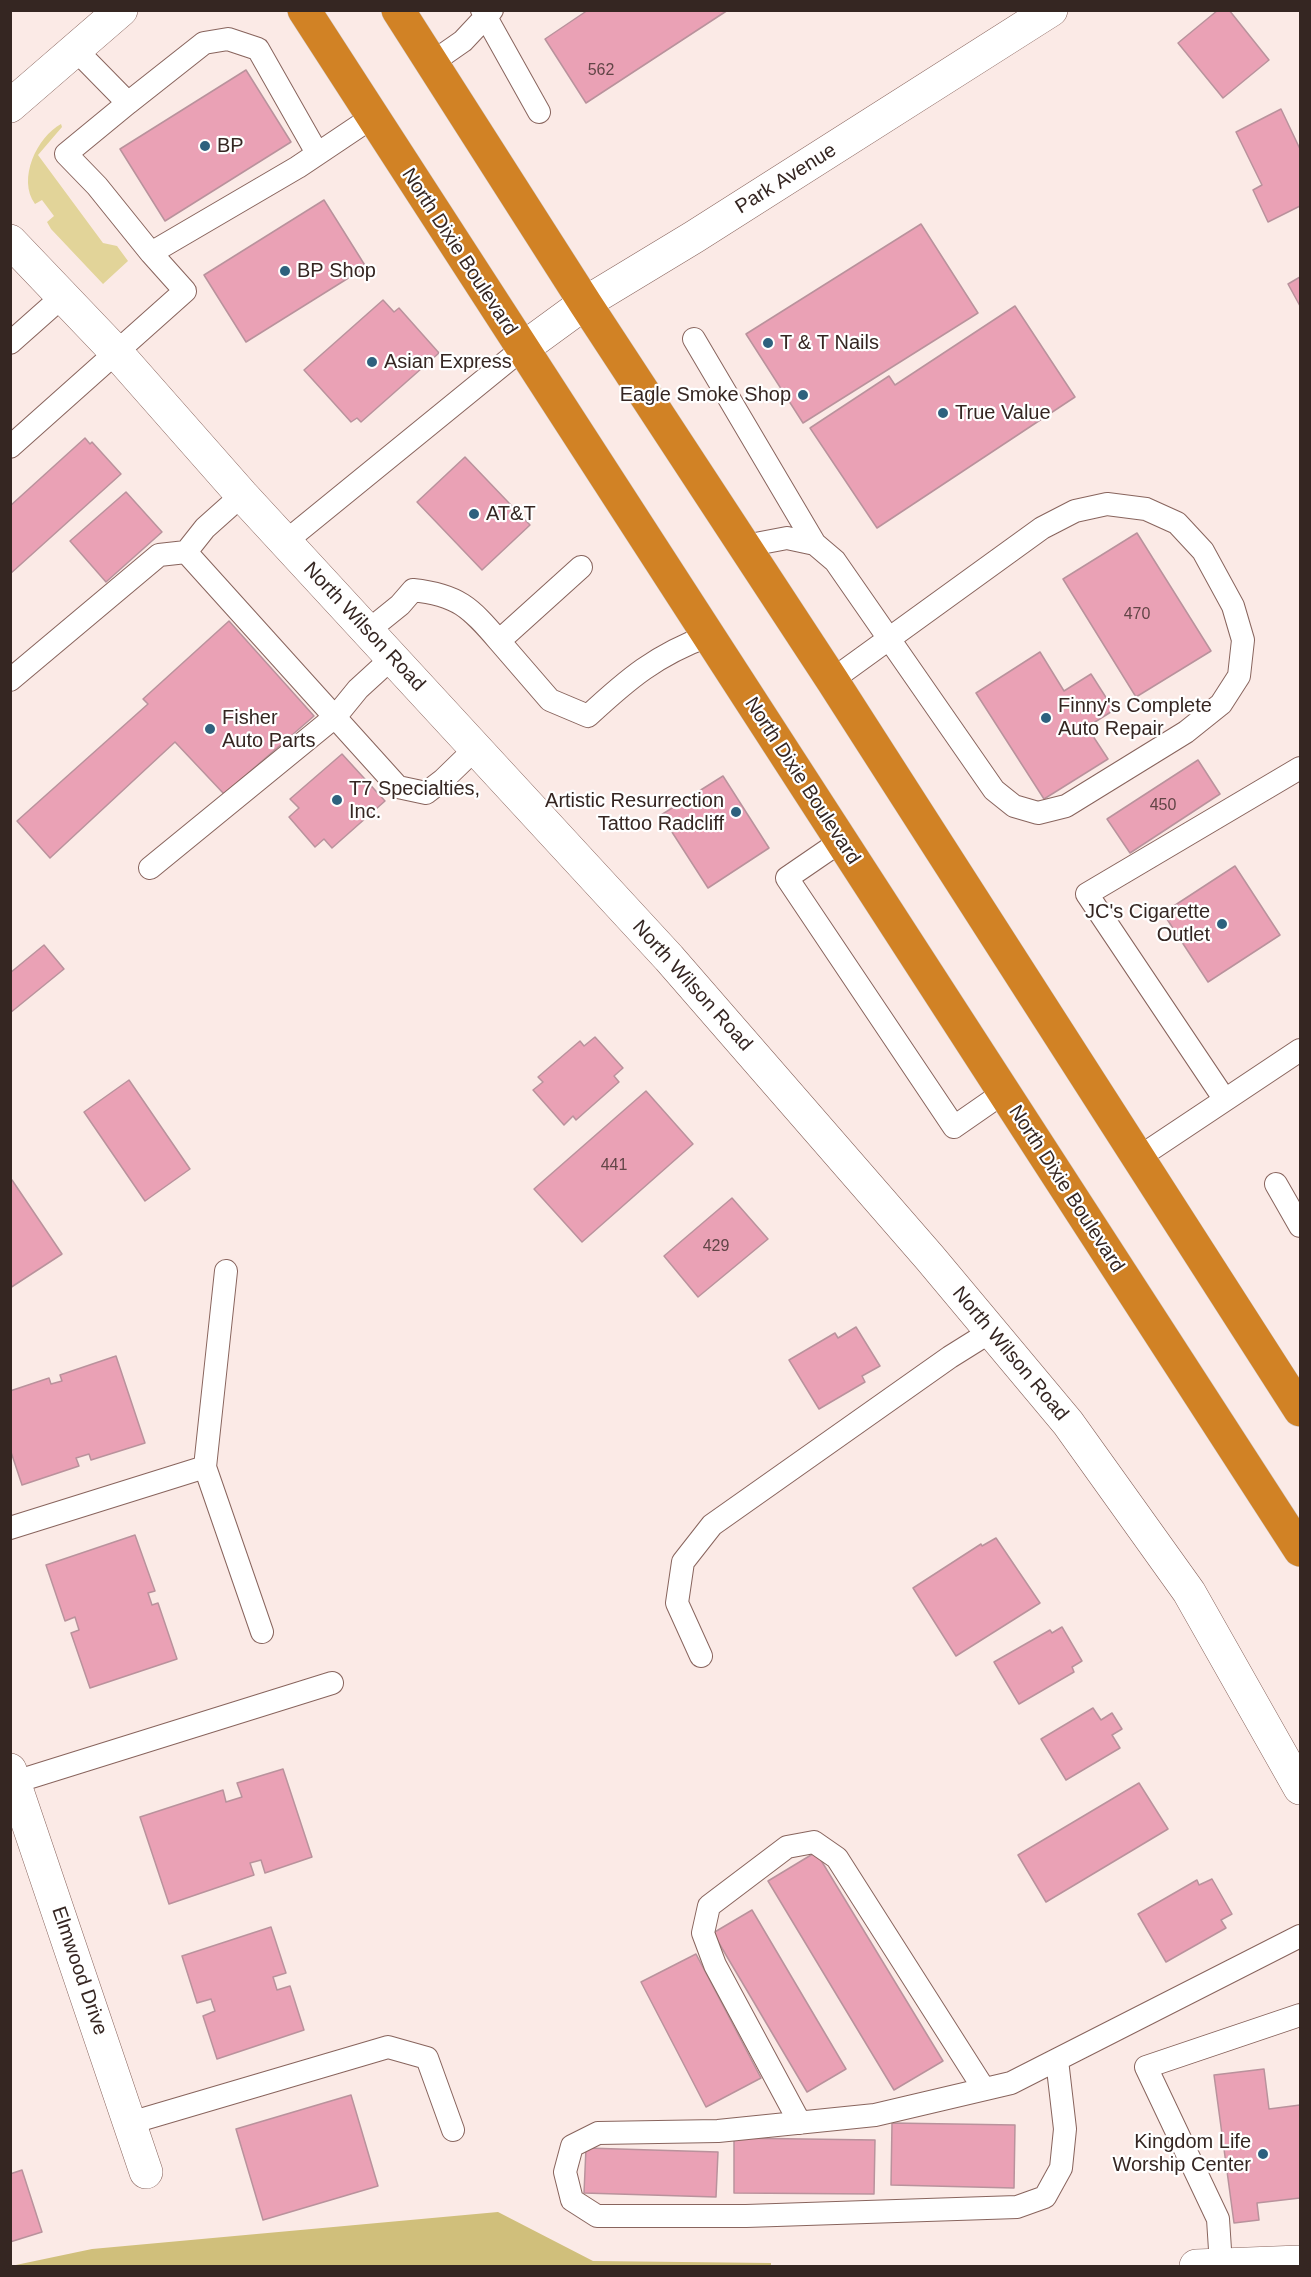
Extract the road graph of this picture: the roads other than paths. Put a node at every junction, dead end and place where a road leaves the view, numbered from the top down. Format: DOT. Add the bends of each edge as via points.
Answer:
graph roads {
  1 [pos="304,10"];
  2 [pos="398,10"];
  3 [pos="1051,10"];
  4 [pos="486,12"];
  5 [pos="108,14"];
  6 [pos="76,50"];
  7 [pos="430,64"];
  8 [pos="128,103"];
  9 [pos="10,106"];
  10 [pos="539,112"];
  11 [pos="371,118"];
  12 [pos="317,153"];
  13 [pos="10,241"];
  14 [pos="151,253"];
  15 [pos="63,296"];
  16 [pos="585,303"];
  17 [pos="694,339"];
  18 [pos="10,343"];
  19 [pos="522,349"];
  20 [pos="116,352"];
  21 [pos="10,447"];
  22 [pos="242,495"];
  23 [pos="285,542"];
  24 [pos="815,544"];
  25 [pos="746,546"];
  26 [pos="186,552"];
  27 [pos="581,567"];
  28 [pos="369,630"];
  29 [pos="708,636"];
  30 [pos="888,638"];
  31 [pos="499,641"];
  32 [pos="393,657"];
  33 [pos="10,680"];
  34 [pos="832,680"];
  35 [pos="336,716"];
  36 [pos="475,749"];
  37 [pos="1300,768"];
  38 [pos="841,841"];
  39 [pos="150,868"];
  40 [pos="1300,1050"];
  41 [pos="1003,1093"];
  42 [pos="1225,1101"];
  43 [pos="1138,1158"];
  44 [pos="1276,1184"];
  45 [pos="1300,1226"];
  46 [pos="226,1271"];
  47 [pos="990,1332"];
  48 [pos="1296,1394"];
  49 [pos="205,1467"];
  50 [pos="10,1528"];
  51 [pos="1300,1550"];
  52 [pos="262,1632"];
  53 [pos="701,1656"];
  54 [pos="332,1683"];
  55 [pos="13,1776"];
  56 [pos="1300,1788"];
  57 [pos="1300,1936"];
  58 [pos="1300,2014"];
  59 [pos="1057,2060"];
  60 [pos="984,2089"];
  61 [pos="130,2123"];
  62 [pos="800,2123"];
  63 [pos="453,2130"];
  64 [pos="146,2172"];
  65 [pos="1300,2262"];
  66 [pos="1209,2266"];
  1 -- 11 [label="highway, North Dixie Boulevard"];
  2 -- 7 [label="highway"];
  3 -- 16 [label="main road, Park Avenue"];
  4 -- 7 [label="lane" via="463,41"];
  4 -- 10 [label="lane"];
  5 -- 6 [label="main road"];
  6 -- 8 [label="lane"];
  6 -- 9 [label="main road"];
  7 -- 16 [label="highway"];
  8 -- 12 [label="lane" via="204,43 228,39 258,49"];
  8 -- 14 [label="lane" via="66,154"];
  11 -- 12 [label="lane"];
  11 -- 19 [label="highway, North Dixie Boulevard"];
  12 -- 14 [label="lane"];
  13 -- 15 [label="main road, North Wilson Road"];
  14 -- 20 [label="lane" via="185,291"];
  15 -- 18 [label="lane"];
  15 -- 20 [label="main road, North Wilson Road"];
  16 -- 19 [label="main road, Park Avenue"];
  16 -- 25 [label="highway"];
  17 -- 24 [label="lane"];
  19 -- 23 [label="lane"];
  19 -- 29 [label="highway, North Dixie Boulevard"];
  20 -- 21 [label="lane"];
  20 -- 22 [label="main road, North Wilson Road"];
  22 -- 23 [label="main road, North Wilson Road"];
  22 -- 26 [label="lane" via="205,528"];
  23 -- 28 [label="main road, North Wilson Road"];
  24 -- 25 [label="lane" via="787,538"];
  24 -- 30 [label="lane" via="835,561"];
  25 -- 34 [label="highway"];
  26 -- 33 [label="lane" via="159,555"];
  26 -- 35 [label="lane"];
  27 -- 31 [label="lane"];
  28 -- 31 [label="lane" via="413,590 441,593 474,611"];
  28 -- 32 [label="main road, North Wilson Road"];
  29 -- 31 [label="lane" via="675,648 630,677 588,716 550,700"];
  29 -- 38 [label="highway, North Dixie Boulevard"];
  30 -- 30 [label="lane" via="1042,528 1075,511 1107,504 1146,509 1177,523 1203,551 1233,606 1243,640 1239,676 1221,704 1186,732 1066,806 1038,813 1014,806 994,790"];
  30 -- 34 [label="lane"];
  32 -- 35 [label="lane"];
  32 -- 36 [label="main road, North Wilson Road"];
  34 -- 43 [label="highway"];
  35 -- 36 [label="lane" via="398,787 426,794"];
  35 -- 39 [label="lane"];
  36 -- 47 [label="main road, North Wilson Road" via="669,958"];
  37 -- 42 [label="lane" via="1087,894"];
  38 -- 41 [label="highway, North Dixie Boulevard"];
  38 -- 41 [label="lane" via="788,878 954,1127"];
  40 -- 42 [label="lane"];
  41 -- 51 [label="highway, North Dixie Boulevard"];
  42 -- 43 [label="lane"];
  43 -- 48 [label="highway"];
  44 -- 45 [label="lane"];
  46 -- 49 [label="lane"];
  47 -- 53 [label="lane" via="712,1525 683,1562 677,1603"];
  47 -- 56 [label="main road, North Wilson Road" via="1068,1423 1189,1592"];
  49 -- 50 [label="lane"];
  49 -- 52 [label="lane"];
  54 -- 55 [label="lane"];
  55 -- 61 [label="main road, Elmwood Drive"];
  57 -- 59 [label="lane"];
  58 -- 66 [label="lane" via="1146,2067 1218,2219"];
  59 -- 60 [label="lane" via="1011,2083"];
  59 -- 62 [label="lane" via="1065,2129 1061,2168 1045,2197 1017,2207 746,2216 597,2216 572,2200 565,2172 572,2146 598,2133 718,2131"];
  60 -- 62 [label="lane" via="874,2115"];
  60 -- 62 [label="lane" via="837,1858 814,1842 788,1847 710,1906 703,1933 715,1965"];
  61 -- 63 [label="lane" via="388,2047 427,2058"];
  61 -- 64 [label="main road, Elmwood Drive"];
  65 -- 66 [label="main road"];
}
